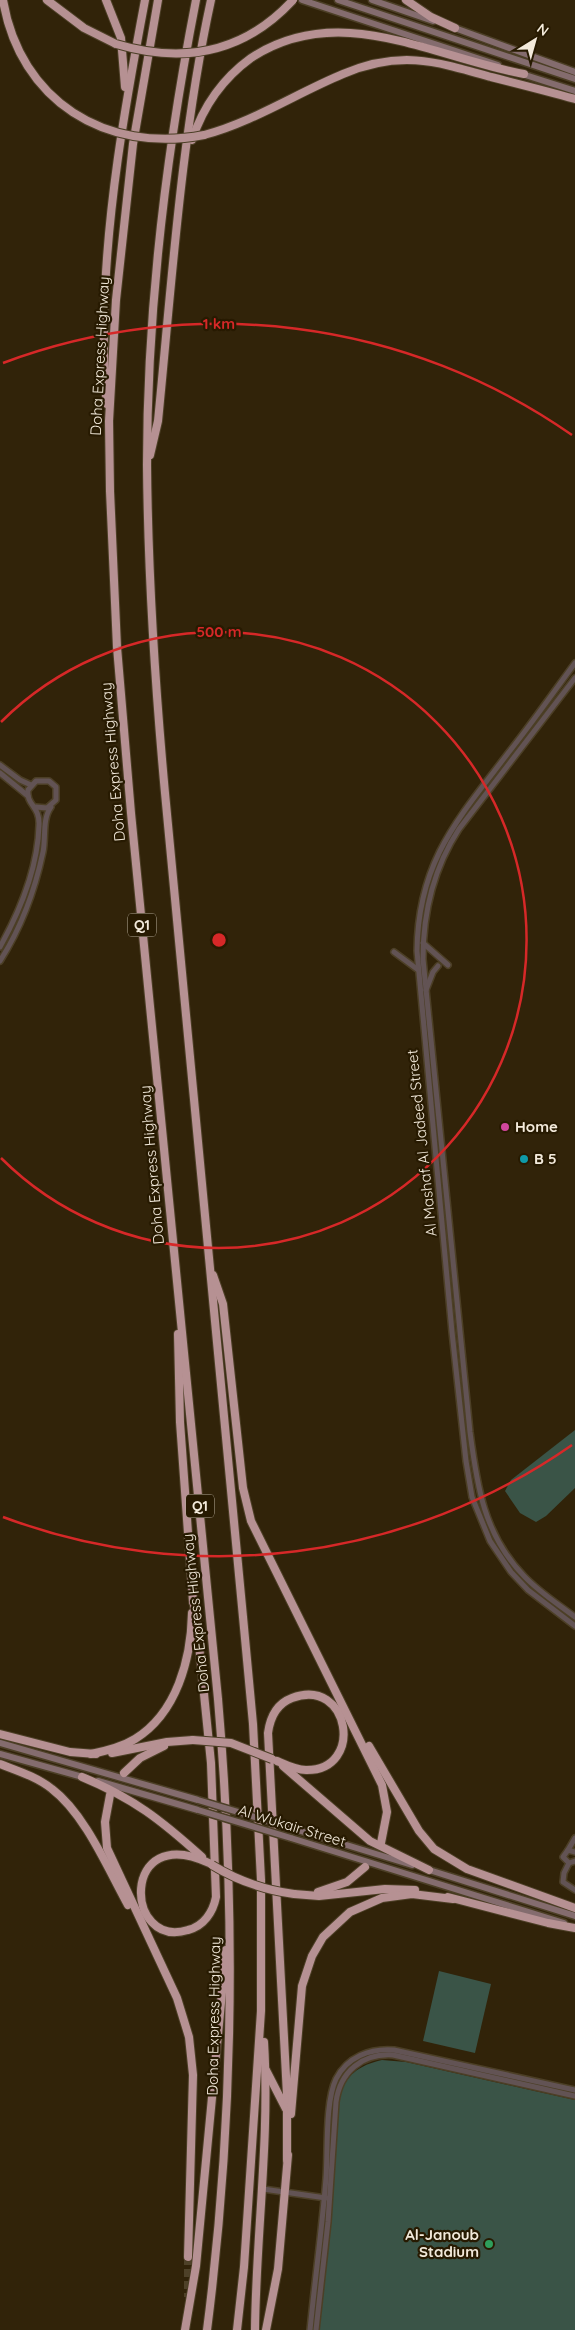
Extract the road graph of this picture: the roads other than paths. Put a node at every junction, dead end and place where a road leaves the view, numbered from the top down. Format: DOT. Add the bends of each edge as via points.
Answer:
graph roads {
  1 [pos="3,0"];
  2 [pos="47,0"];
  3 [pos="106,0"];
  4 [pos="145,0"];
  5 [pos="158,0"];
  6 [pos="196,0"];
  7 [pos="211,0"];
  8 [pos="293,0"];
  9 [pos="302,0"];
  10 [pos="338,0"];
  11 [pos="372,0"];
  12 [pos="406,0"];
  13 [pos="454,28"];
  14 [pos="575,72"];
  15 [pos="524,74"];
  16 [pos="575,79"];
  17 [pos="575,91"];
  18 [pos="575,99"];
  19 [pos="123,114"];
  20 [pos="183,179"];
  21 [pos="109,421"];
  22 [pos="147,464"];
  23 [pos="575,664"];
  24 [pos="575,678"];
  25 [pos="513,748"];
  26 [pos="0,765"];
  27 [pos="0,773"];
  28 [pos="499,778"];
  29 [pos="31,784"];
  30 [pos="28,796"];
  31 [pos="36,807"];
  32 [pos="51,807"];
  33 [pos="423,943"];
  34 [pos="0,948"];
  35 [pos="394,952"];
  36 [pos="0,961"];
  37 [pos="448,965"];
  38 [pos="438,966"];
  39 [pos="417,969"];
  40 [pos="425,992"];
  41 [pos="210,1268"];
  42 [pos="180,1314"];
  43 [pos="193,1599"];
  44 [pos="575,1617"];
  45 [pos="575,1626"];
  46 [pos="346,1712"];
  47 [pos="0,1734"];
  48 [pos="178,1741"];
  49 [pos="0,1743"];
  50 [pos="0,1754"];
  51 [pos="91,1754"];
  52 [pos="275,1760"];
  53 [pos="0,1764"];
  54 [pos="124,1774"];
  55 [pos="82,1778"];
  56 [pos="110,1795"];
  57 [pos="575,1838"];
  58 [pos="381,1842"];
  59 [pos="568,1850"];
  60 [pos="575,1852"];
  61 [pos="572,1862"];
  62 [pos="211,1864"];
  63 [pos="365,1867"];
  64 [pos="429,1870"];
  65 [pos="575,1890"];
  66 [pos="298,1894"];
  67 [pos="453,1899"];
  68 [pos="575,1908"];
  69 [pos="575,1916"];
  70 [pos="229,1926"];
  71 [pos="575,1927"];
  72 [pos="157,1954"];
  73 [pos="261,2010"];
  74 [pos="265,2068"];
  75 [pos="575,2090"];
  76 [pos="575,2096"];
  77 [pos="287,2110"];
  78 [pos="288,2160"];
  79 [pos="263,2189"];
  80 [pos="285,2192"];
  81 [pos="327,2198"];
  82 [pos="188,2256"];
  83 [pos="185,2330"];
  84 [pos="207,2330"];
  85 [pos="237,2330"];
  86 [pos="256,2330"];
  87 [pos="266,2330"];
  88 [pos="310,2330"];
  89 [pos="316,2330"];
  1 -- 18 [label="highway, bridge" via="15,42 29,68 48,91 72,112 109,131 144,139 168,140 204,135 241,122 342,74 388,61 445,63"];
  2 -- 8 [label="highway, bridge" via="84,28 116,44 158,54 187,54 215,48 257,30"];
  3 -- 19 [label="highway" via="117,24 123,52"];
  4 -- 19 [label="highway"];
  5 -- 21 [label="highway, Doha Express Highway" via="128,180 116,300"];
  6 -- 22 [label="highway" via="176,113 159,240"];
  7 -- 20 [label="highway" via="197,70"];
  9 -- 15 [label="main road"];
  10 -- 16 [label="main road"];
  11 -- 13 [label="main road"];
  12 -- 13 [label="highway"];
  13 -- 14 [label="main road"];
  15 -- 17 [label="main road"];
  15 -- 20 [label="highway" via="368,32 331,29 301,34 255,55 215,93 195,130"];
  19 -- 21 [label="highway" via="106,275 104,382"];
  20 -- 22 [label="highway" via="158,421"];
  21 -- 42 [label="highway, Doha Express Highway / Q1" via="117,648"];
  22 -- 41 [label="highway" via="153,656"];
  23 -- 25 [label="street, Al Mashaf Al Jadeed Street"];
  24 -- 28 [label="street, Al Mashaf Al Jadeed Street"];
  25 -- 28 [label="street" via="514,754"];
  25 -- 39 [label="street, Al Mashaf Al Jadeed Street" via="454,825 433,864 420,906"];
  26 -- 29 [label="street"];
  27 -- 30 [label="street"];
  28 -- 33 [label="street, Al Mashaf Al Jadeed Street" via="459,829 443,856 429,896"];
  29 -- 30 [label="street"];
  29 -- 32 [label="street" via="43,779 54,785 57,796"];
  30 -- 31 [label="street"];
  31 -- 32 [label="street"];
  31 -- 34 [label="street" via="39,826 34,860 16,916"];
  32 -- 36 [label="street" via="46,816 43,852 29,902"];
  33 -- 37 [label="street"];
  33 -- 40 [label="street, Al Mashaf Al Jadeed Street"];
  35 -- 39 [label="street"];
  38 -- 40 [label="street"];
  39 -- 45 [label="street, Al Mashaf Al Jadeed Street" via="452,1332 472,1497 490,1541 511,1572 528,1590"];
  40 -- 44 [label="street, Al Mashaf Al Jadeed Street" via="478,1491 489,1524 510,1560 538,1588"];
  41 -- 46 [label="highway" via="223,1304 243,1488 251,1521"];
  41 -- 73 [label="highway" via="253,1724 260,1880"];
  42 -- 43 [label="highway" via="178,1367"];
  42 -- 70 [label="highway, Doha Express Highway / Q1" via="223,1753"];
  43 -- 51 [label="highway" via="187,1659 167,1706 135,1739"];
  43 -- 62 [label="highway" via="211,1763 216,1897 210,1914 194,1929 169,1931 146,1915 140,1897 143,1878 158,1859 174,1854 192,1855"];
  46 -- 58 [label="highway" via="384,1793 386,1822"];
  46 -- 68 [label="highway" via="419,1831 434,1849 467,1869"];
  47 -- 51 [label="highway" via="70,1752"];
  48 -- 51 [label="highway"];
  48 -- 52 [label="highway, bridge" via="231,1743"];
  48 -- 54 [label="highway" via="147,1753"];
  49 -- 64 [label="main road, Al Wukair Street, bridge"];
  50 -- 55 [label="main road, Al Wukair Street"];
  52 -- 64 [label="highway" via="370,1841"];
  52 -- 77 [label="highway" via="305,1770 333,1760 345,1738 337,1709 320,1697 297,1696 276,1709 269,1722"];
  53 -- 72 [label="highway" via="44,1784 68,1804"];
  55 -- 62 [label="highway" via="144,1808"];
  55 -- 71 [label="main road, Al Wukair Street, bridge" via="291,1838"];
  56 -- 72 [label="highway" via="105,1822 107,1848"];
  57 -- 59 [label="street"];
  59 -- 60 [label="street"];
  59 -- 61 [label="street" via="563,1857"];
  61 -- 65 [label="street" via="563,1882"];
  62 -- 66 [label="highway, bridge" via="255,1886"];
  63 -- 66 [label="highway" via="339,1886"];
  64 -- 69 [label="main road, Al Wukair Street"];
  66 -- 67 [label="highway" via="319,1896 398,1888 426,1891"];
  67 -- 71 [label="highway"];
  67 -- 78 [label="highway" via="412,1894 382,1898 350,1912 317,1945 302,1986"];
  70 -- 83 [label="highway" via="196,2266"];
  70 -- 84 [label="highway, Doha Express Highway" via="228,2085"];
  72 -- 82 [label="highway" via="184,2016 192,2054"];
  73 -- 74 [label="highway"];
  73 -- 85 [label="highway" via="246,2248"];
  74 -- 77 [label="highway"];
  74 -- 79 [label="highway"];
  75 -- 81 [label="street" via="394,2050 362,2054 341,2071 332,2091"];
  76 -- 81 [label="street" via="393,2055 363,2060 349,2071 337,2094"];
  77 -- 78 [label="highway"];
  78 -- 80 [label="highway"];
  79 -- 80 [label="street"];
  79 -- 86 [label="highway" via="255,2283"];
  80 -- 81 [label="street"];
  80 -- 87 [label="highway" via="278,2269"];
  81 -- 88 [label="street"];
  81 -- 89 [label="street"];
}
